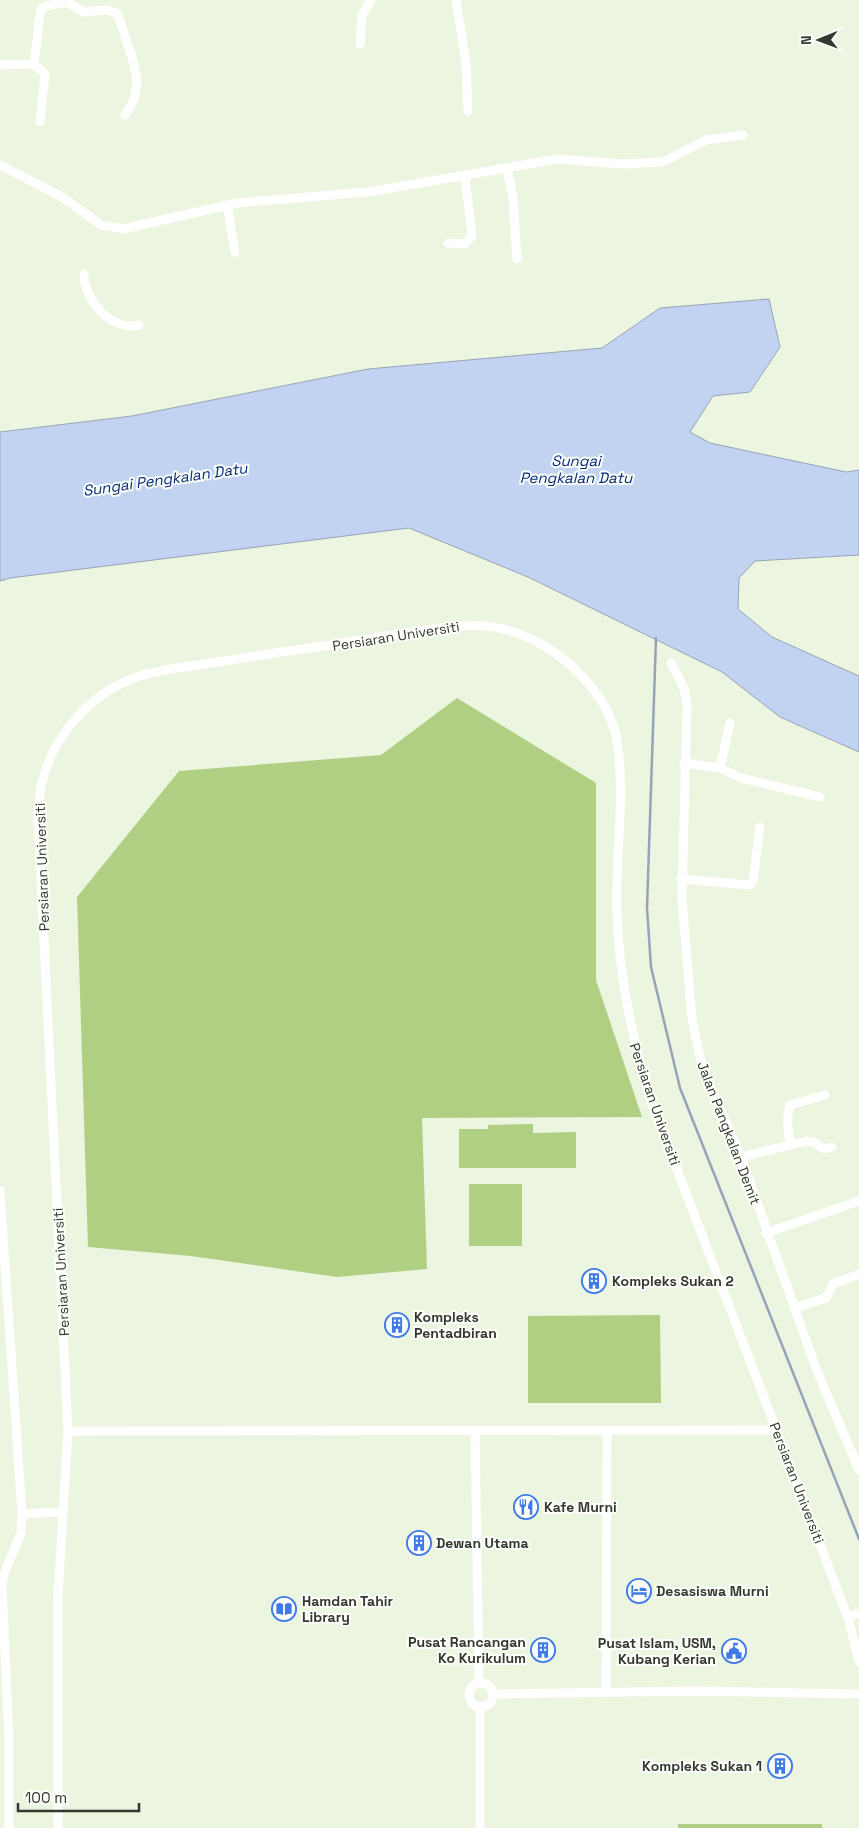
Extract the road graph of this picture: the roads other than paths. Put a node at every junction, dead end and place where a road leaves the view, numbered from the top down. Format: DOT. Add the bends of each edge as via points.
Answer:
graph roads {
  1 [pos="371,0"];
  2 [pos="456,0"];
  3 [pos="67,1"];
  4 [pos="360,44"];
  5 [pos="33,64"];
  6 [pos="0,65"];
  7 [pos="468,111"];
  8 [pos="125,116"];
  9 [pos="40,122"];
  10 [pos="744,135"];
  11 [pos="0,165"];
  12 [pos="507,169"];
  13 [pos="465,176"];
  14 [pos="227,205"];
  15 [pos="448,243"];
  16 [pos="235,252"];
  17 [pos="517,259"];
  18 [pos="84,274"];
  19 [pos="139,325"];
  20 [pos="671,663"];
  21 [pos="730,724"];
  22 [pos="684,763"];
  23 [pos="720,768"];
  24 [pos="820,797"];
  25 [pos="760,827"];
  26 [pos="681,879"];
  27 [pos="825,1095"];
  28 [pos="791,1144"];
  29 [pos="832,1147"];
  30 [pos="741,1157"];
  31 [pos="0,1191"];
  32 [pos="859,1201"];
  33 [pos="766,1232"];
  34 [pos="859,1274"];
  35 [pos="3,1289"];
  36 [pos="794,1308"];
  37 [pos="475,1430"];
  38 [pos="607,1430"];
  39 [pos="776,1430"];
  40 [pos="68,1431"];
  41 [pos="859,1470"];
  42 [pos="62,1512"];
  43 [pos="22,1514"];
  44 [pos="0,1556"];
  45 [pos="9,1560"];
  46 [pos="859,1613"];
  47 [pos="848,1618"];
  48 [pos="859,1662"];
  49 [pos="479,1683"];
  50 [pos="606,1692"];
  51 [pos="492,1694"];
  52 [pos="859,1694"];
  53 [pos="480,1707"];
  54 [pos="9,1828"];
  55 [pos="58,1828"];
  56 [pos="480,1828"];
  1 -- 4 [label="street" via="362,15"];
  2 -- 7 [label="street" via="466,64"];
  3 -- 5 [label="street" via="41,9"];
  3 -- 8 [label="street" via="84,12 117,13 136,69 136,98"];
  5 -- 6 [label="street"];
  5 -- 9 [label="street" via="45,74"];
  10 -- 12 [label="street" via="706,140 663,162 621,164 558,159"];
  11 -- 14 [label="street" via="62,197 90,219 111,228 136,227"];
  12 -- 13 [label="street"];
  12 -- 17 [label="street" via="513,198"];
  13 -- 14 [label="street" via="368,192"];
  13 -- 15 [label="street" via="472,236 465,244"];
  14 -- 16 [label="street"];
  18 -- 19 [label="street" via="86,290 104,314 122,326"];
  20 -- 22 [label="street, Jalan Pangkalan Demit" via="684,688 687,706"];
  21 -- 23 [label="street"];
  22 -- 23 [label="street"];
  22 -- 26 [label="street, Jalan Pangkalan Demit"];
  23 -- 24 [label="street" via="741,778"];
  25 -- 26 [label="street" via="750,885"];
  26 -- 30 [label="street, Jalan Pangkalan Demit" via="692,1019 702,1067"];
  27 -- 28 [label="street" via="790,1105 787,1130"];
  28 -- 29 [label="street" via="810,1141 821,1148"];
  28 -- 30 [label="street"];
  30 -- 33 [label="street, Jalan Pangkalan Demit"];
  31 -- 35 [label="street"];
  32 -- 33 [label="street"];
  33 -- 36 [label="street, Jalan Pangkalan Demit"];
  34 -- 36 [label="street" via="833,1284 826,1298"];
  35 -- 43 [label="street"];
  36 -- 41 [label="street, Jalan Pangkalan Demit"];
  37 -- 38 [label="street"];
  37 -- 40 [label="street"];
  37 -- 49 [label="street"];
  38 -- 39 [label="street"];
  38 -- 50 [label="street"];
  39 -- 40 [label="street, Persiaran Universiti" via="652,1104 633,1041 620,965 617,914 618,745 608,715 595,690 557,654 507,630 477,625 446,626 165,670 133,678 107,691 83,711 65,732 49,762 41,786 38,817"];
  39 -- 47 [label="street, Persiaran Universiti"];
  40 -- 42 [label="street, Persiaran Universiti"];
  42 -- 43 [label="street"];
  42 -- 55 [label="street, Persiaran Universiti" via="58,1595"];
  43 -- 45 [label="street" via="20,1538"];
  44 -- 45 [label="street"];
  45 -- 54 [label="street" via="2,1586 9,1740"];
  46 -- 47 [label="street"];
  47 -- 48 [label="street, Persiaran Universiti"];
  49 -- 51 [label="street" via="490,1687"];
  49 -- 53 [label="street" via="472,1686 469,1698"];
  50 -- 51 [label="street"];
  50 -- 52 [label="street"];
  51 -- 53 [label="street" via="488,1705"];
  53 -- 56 [label="street"];
}
